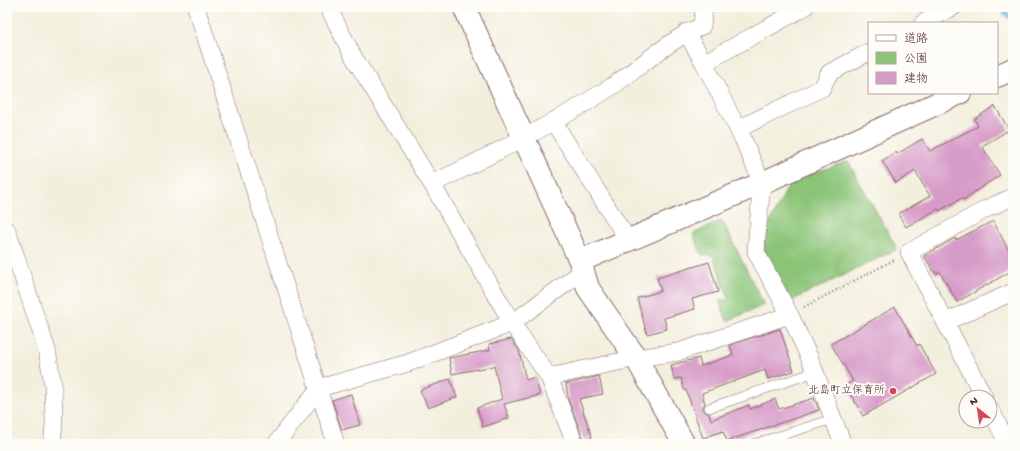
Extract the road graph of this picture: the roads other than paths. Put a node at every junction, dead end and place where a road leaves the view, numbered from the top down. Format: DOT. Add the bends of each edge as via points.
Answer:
graph roads {
  1 [pos="196,7"];
  2 [pos="328,7"];
  3 [pos="464,7"];
  4 [pos="704,7"];
  5 [pos="805,7"];
  6 [pos="953,7"];
  7 [pos="925,22"];
  8 [pos="686,32"];
  9 [pos="868,53"];
  10 [pos="704,63"];
  11 [pos="1013,69"];
  12 [pos="998,76"];
  13 [pos="958,94"];
  14 [pos="553,121"];
  15 [pos="738,129"];
  16 [pos="524,138"];
  17 [pos="762,183"];
  18 [pos="432,184"];
  19 [pos="1013,197"];
  20 [pos="7,230"];
  21 [pos="628,240"];
  22 [pos="581,266"];
  23 [pos="1013,292"];
  24 [pos="790,315"];
  25 [pos="945,322"];
  26 [pos="512,323"];
  27 [pos="636,358"];
  28 [pos="815,372"];
  29 [pos="549,376"];
  30 [pos="319,388"];
  31 [pos="980,389"];
  32 [pos="709,408"];
  33 [pos="833,419"];
  34 [pos="998,425"];
  35 [pos="52,444"];
  36 [pos="276,444"];
  37 [pos="336,444"];
  38 [pos="575,444"];
  39 [pos="684,444"];
  40 [pos="754,444"];
  41 [pos="843,444"];
  42 [pos="1008,444"];
  1 -- 30 [label="street"];
  2 -- 18 [label="street" via="353,56"];
  3 -- 16 [label="street"];
  4 -- 8 [label="street" via="702,26"];
  5 -- 10 [label="street"];
  6 -- 7 [label="street"];
  8 -- 10 [label="street"];
  8 -- 14 [label="street" via="611,87"];
  9 -- 15 [label="street" via="829,73 822,88"];
  10 -- 15 [label="street"];
  11 -- 12 [label="street"];
  13 -- 17 [label="street"];
  14 -- 16 [label="street"];
  14 -- 21 [label="street"];
  15 -- 17 [label="street"];
  16 -- 18 [label="street"];
  16 -- 22 [label="street"];
  17 -- 21 [label="street"];
  17 -- 24 [label="street" via="756,252"];
  18 -- 26 [label="street"];
  19 -- 25 [label="street" via="909,252"];
  20 -- 35 [label="street" via="47,350 53,385"];
  21 -- 22 [label="street"];
  22 -- 26 [label="street"];
  22 -- 27 [label="street" via="588,288"];
  23 -- 25 [label="street"];
  24 -- 27 [label="street" via="678,352"];
  24 -- 28 [label="street"];
  25 -- 31 [label="street"];
  26 -- 29 [label="street"];
  26 -- 30 [label="street" via="408,363"];
  27 -- 29 [label="street"];
  27 -- 39 [label="street"];
  28 -- 32 [label="lane"];
  28 -- 33 [label="street"];
  29 -- 38 [label="street"];
  30 -- 36 [label="street"];
  30 -- 37 [label="street"];
  33 -- 40 [label="lane"];
  33 -- 41 [label="street"];
  34 -- 42 [label="street"];
}
